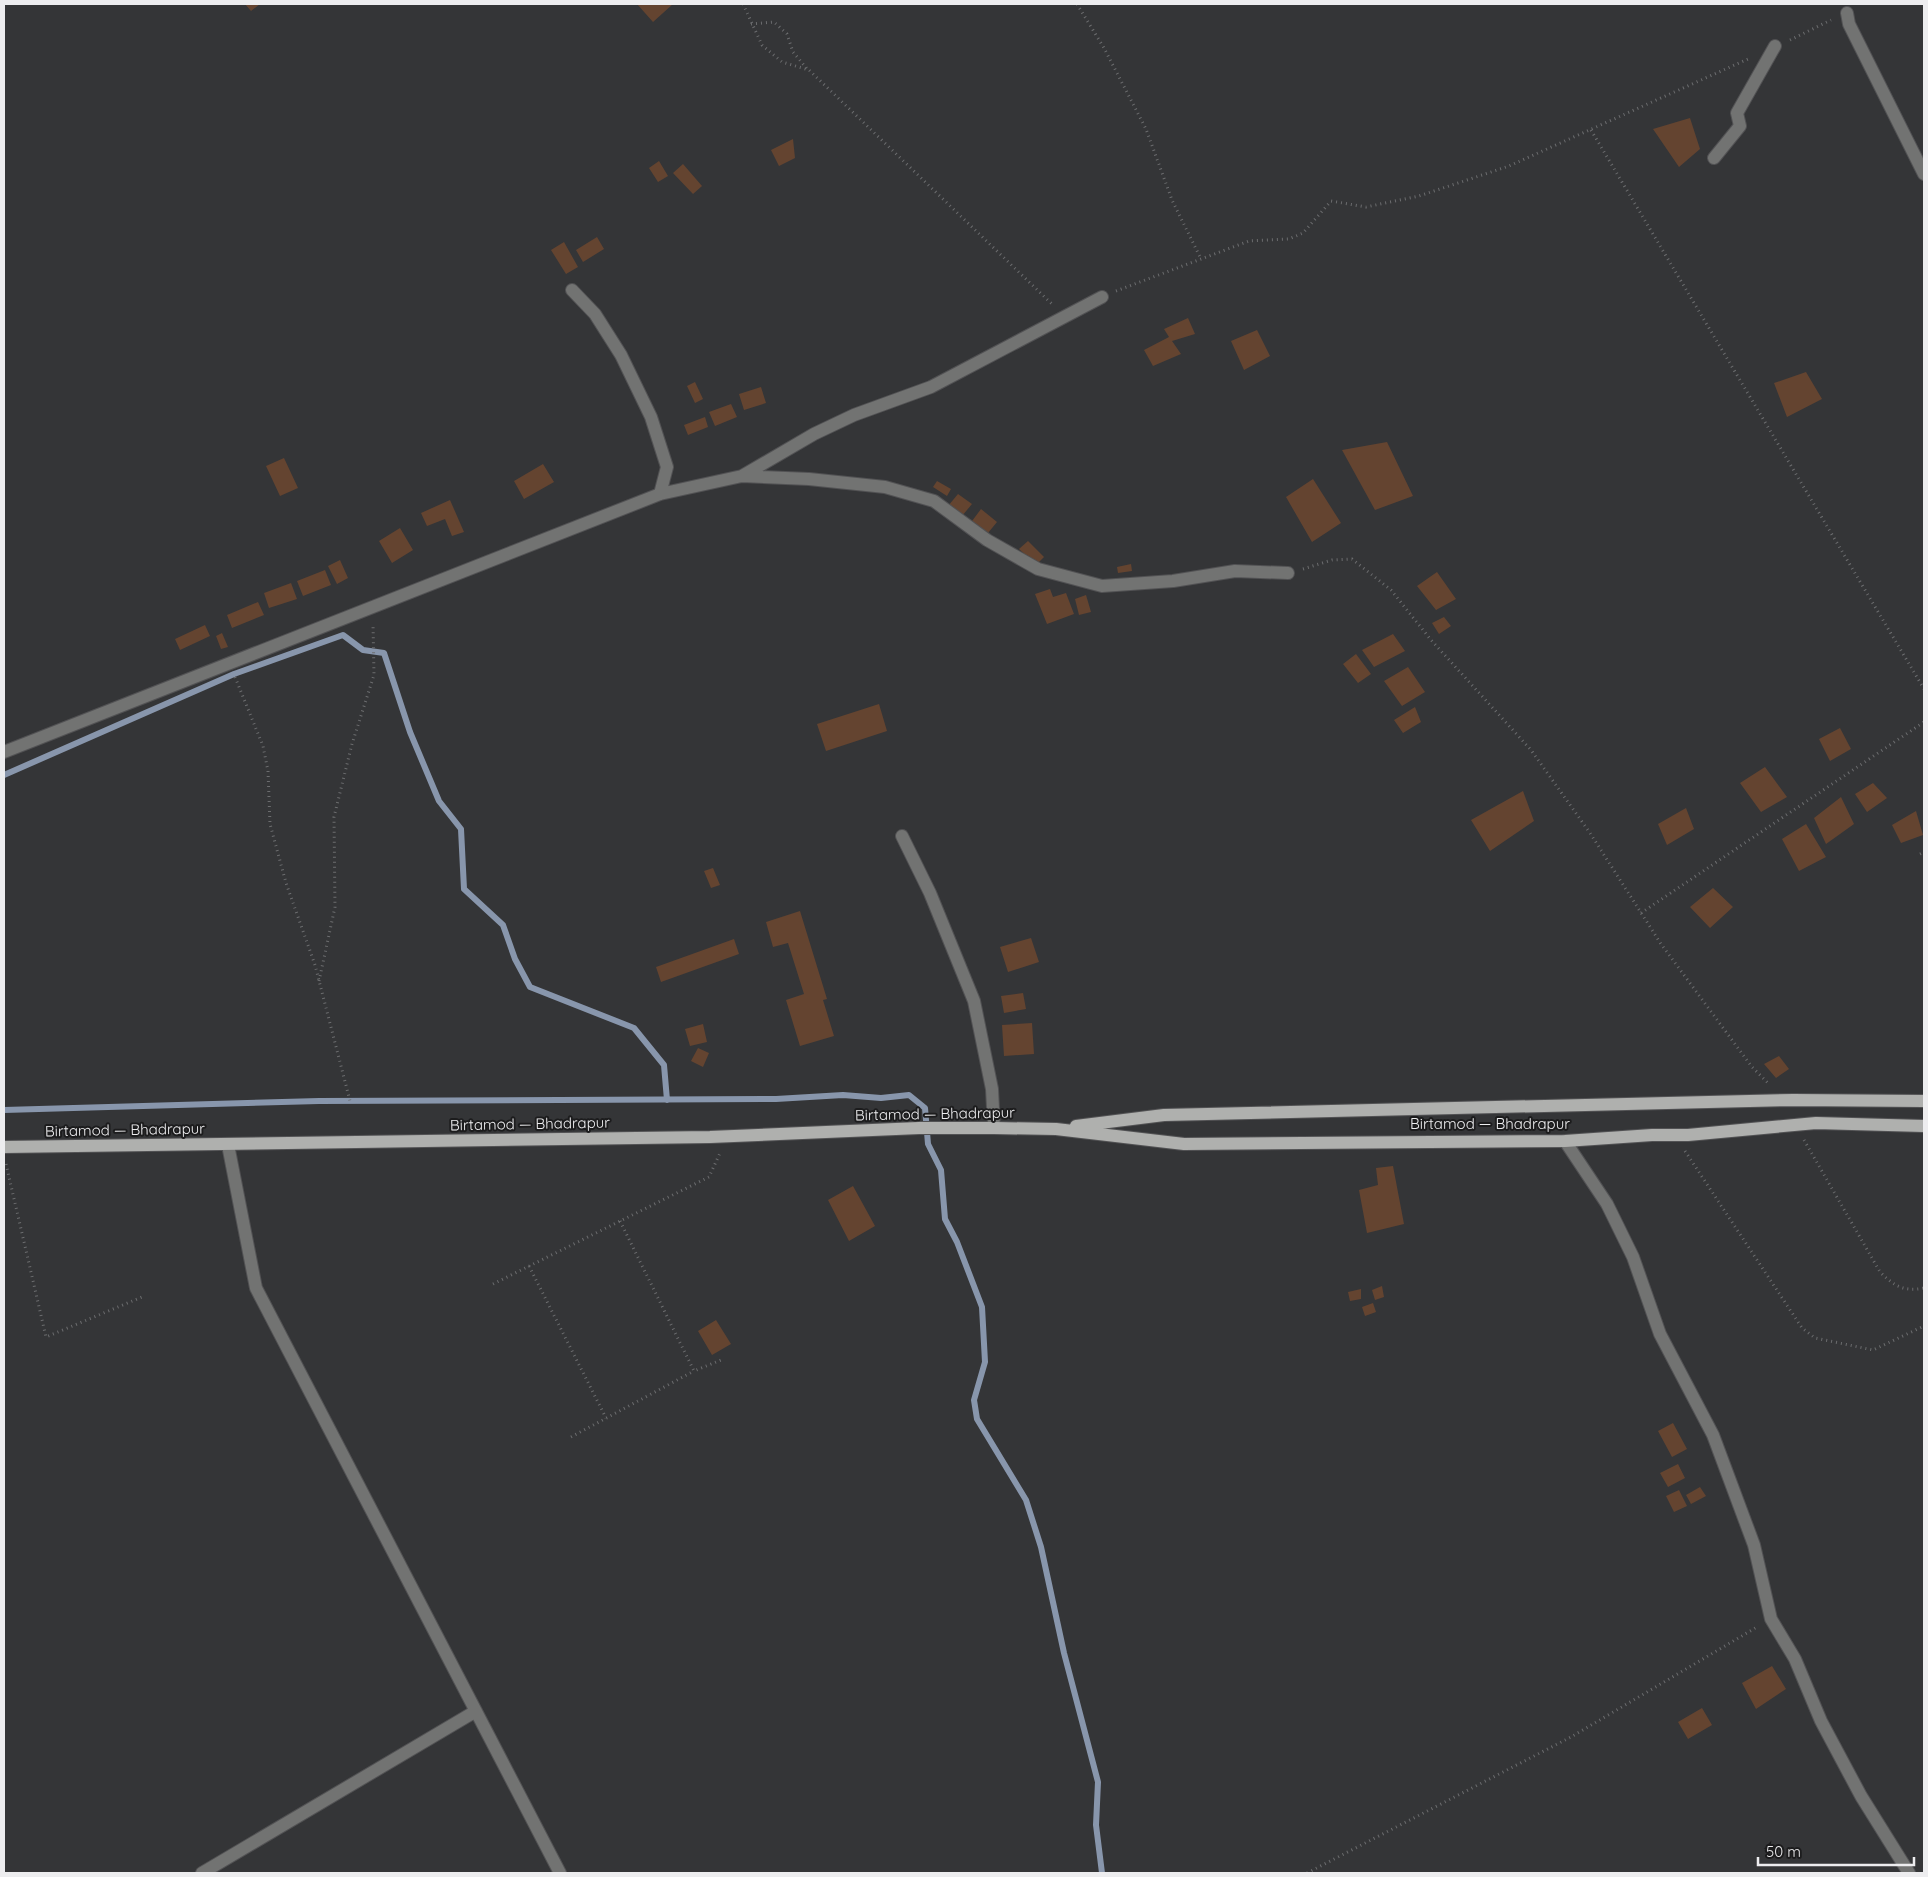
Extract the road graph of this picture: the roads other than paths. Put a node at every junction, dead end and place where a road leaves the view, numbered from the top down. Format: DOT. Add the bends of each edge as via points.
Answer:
graph roads {
  1 [pos="1847,13"];
  2 [pos="1775,46"];
  3 [pos="1714,158"];
  4 [pos="1924,174"];
  5 [pos="572,290"];
  6 [pos="1102,297"];
  7 [pos="742,476"];
  8 [pos="660,494"];
  9 [pos="1288,573"];
  10 [pos="4,752"];
  11 [pos="902,836"];
  12 [pos="1924,1101"];
  13 [pos="1924,1126"];
  14 [pos="994,1128"];
  15 [pos="1056,1129"];
  16 [pos="1565,1140"];
  17 [pos="228,1144"];
  18 [pos="4,1147"];
  19 [pos="476,1711"];
  20 [pos="202,1873"];
  21 [pos="560,1873"];
  22 [pos="1909,1873"];
  1 -- 4 [label="street" via="1849,24"];
  2 -- 3 [label="street" via="1737,113 1740,126"];
  5 -- 8 [label="street" via="595,314 621,355 651,417 667,467"];
  6 -- 7 [label="street" via="930,387 814,434"];
  7 -- 8 [label="street"];
  7 -- 9 [label="street" via="885,487 934,501 987,540 1038,569 1102,586 1173,581 1235,571"];
  8 -- 10 [label="street"];
  11 -- 14 [label="street" via="930,893 974,1000 992,1089"];
  12 -- 15 [label="main road, Birtamod — Bhadrapur" via="1793,1100 1164,1115"];
  13 -- 16 [label="main road, Birtamod — Bhadrapur" via="1816,1123 1688,1135"];
  14 -- 15 [label="main road, Birtamod — Bhadrapur"];
  14 -- 17 [label="main road, Birtamod — Bhadrapur"];
  15 -- 16 [label="main road, Birtamod — Bhadrapur" via="1184,1144"];
  16 -- 22 [label="street" via="1607,1204 1633,1257 1660,1334 1712,1435 1754,1545 1771,1619 1795,1659 1821,1721 1860,1796"];
  17 -- 18 [label="main road, Birtamod — Bhadrapur"];
  17 -- 19 [label="street" via="256,1288"];
  19 -- 20 [label="street"];
  19 -- 21 [label="street"];
}
